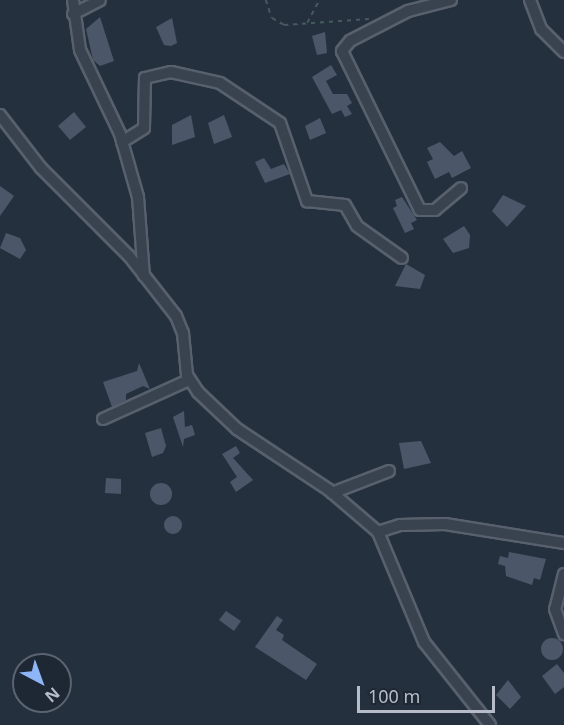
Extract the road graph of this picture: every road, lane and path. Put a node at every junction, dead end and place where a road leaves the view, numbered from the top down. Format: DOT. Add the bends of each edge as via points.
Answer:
graph roads {
  1 [pos="74,0"];
  2 [pos="100,0"];
  3 [pos="266,0"];
  4 [pos="320,0"];
  5 [pos="451,0"];
  6 [pos="530,0"];
  7 [pos="74,14"];
  8 [pos="389,21"];
  9 [pos="306,23"];
  10 [pos="564,52"];
  11 [pos="0,115"];
  12 [pos="122,142"];
  13 [pos="461,188"];
  14 [pos="402,258"];
  15 [pos="144,276"];
  16 [pos="189,380"];
  17 [pos="103,419"];
  18 [pos="389,471"];
  19 [pos="332,493"];
  20 [pos="378,532"];
  21 [pos="564,543"];
  22 [pos="564,574"];
  23 [pos="564,634"];
  24 [pos="490,725"];
  1 -- 7 [label="street"];
  2 -- 7 [label="street"];
  3 -- 9 [label="path" via="278,22"];
  4 -- 9 [label="path"];
  5 -- 8 [label="street"];
  6 -- 10 [label="street" via="541,29"];
  7 -- 12 [label="street" via="87,69"];
  8 -- 9 [label="path" via="377,17 347,24"];
  8 -- 13 [label="street" via="350,41 343,55 420,210 435,210"];
  11 -- 15 [label="street" via="41,168"];
  12 -- 14 [label="street" via="144,128 145,78 171,72 220,83 280,123 307,201 345,205 357,226"];
  12 -- 15 [label="street" via="138,197"];
  15 -- 16 [label="street" via="176,315 183,333"];
  16 -- 17 [label="street"];
  16 -- 19 [label="street" via="237,429"];
  18 -- 19 [label="street"];
  19 -- 20 [label="street"];
  20 -- 21 [label="street" via="400,525 457,525"];
  20 -- 24 [label="street" via="424,642"];
  22 -- 23 [label="street" via="555,609"];
}
